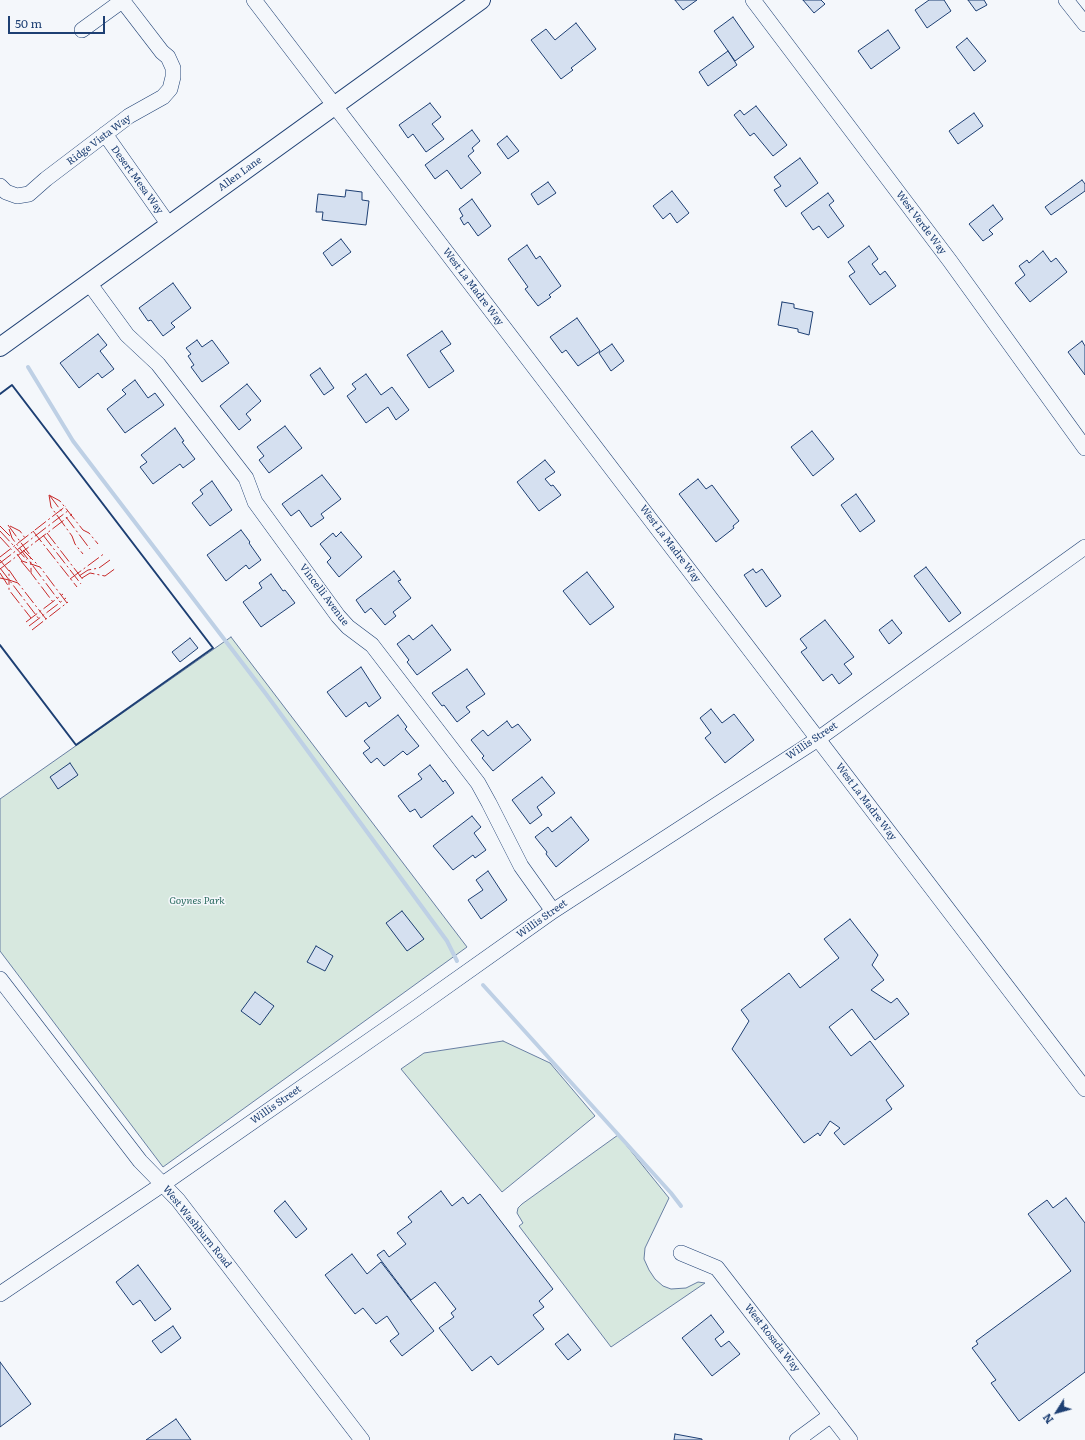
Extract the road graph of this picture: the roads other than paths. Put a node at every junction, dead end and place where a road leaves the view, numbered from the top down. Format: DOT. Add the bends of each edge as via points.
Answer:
graph roads {
  1 [pos="122,0"];
  2 [pos="254,0"];
  3 [pos="481,0"];
  4 [pos="753,0"];
  5 [pos="1066,0"];
  6 [pos="1085,24"];
  7 [pos="82,30"];
  8 [pos="334,106"];
  9 [pos="105,134"];
  10 [pos="0,186"];
  11 [pos="170,225"];
  12 [pos="89,283"];
  13 [pos="0,347"];
  14 [pos="1085,448"];
  15 [pos="1085,547"];
  16 [pos="818,738"];
  17 [pos="553,911"];
  18 [pos="0,979"];
  19 [pos="1085,1089"];
  20 [pos="163,1184"];
  21 [pos="681,1253"];
  22 [pos="0,1294"];
  23 [pos="831,1415"];
  24 [pos="362,1440"];
  25 [pos="797,1440"];
  26 [pos="850,1440"];
  1 -- 7 [label="street"];
  1 -- 9 [label="street, Ridge Vista Way" via="168,57 174,77 170,89 163,97 129,116"];
  2 -- 8 [label="street, West La Madre Way"];
  3 -- 8 [label="main road, Allen Lane"];
  4 -- 14 [label="street, West Verde Way" via="950,261"];
  5 -- 6 [label="street"];
  8 -- 11 [label="main road, Allen Lane"];
  8 -- 16 [label="street, West La Madre Way"];
  9 -- 10 [label="street, Ridge Vista Way" via="29,194 17,196 6,192"];
  9 -- 11 [label="street, Desert Mesa Way"];
  11 -- 12 [label="main road, Allen Lane"];
  12 -- 13 [label="main road, Allen Lane"];
  12 -- 17 [label="street, Vincelli Avenue" via="127,334 158,364 246,478 255,502 338,616 372,645 478,783 521,866"];
  15 -- 16 [label="street, Willis Street"];
  16 -- 17 [label="street, Willis Street"];
  16 -- 19 [label="street, West La Madre Way"];
  17 -- 20 [label="street, Willis Street"];
  18 -- 20 [label="street, West Washburn Road" via="140,1162"];
  20 -- 22 [label="street, Willis Street"];
  20 -- 24 [label="street, West Washburn Road" via="178,1200"];
  21 -- 23 [label="street, West Rosada Way" via="718,1268"];
  23 -- 25 [label="street"];
  23 -- 26 [label="street, West Rosada Way"];
}
